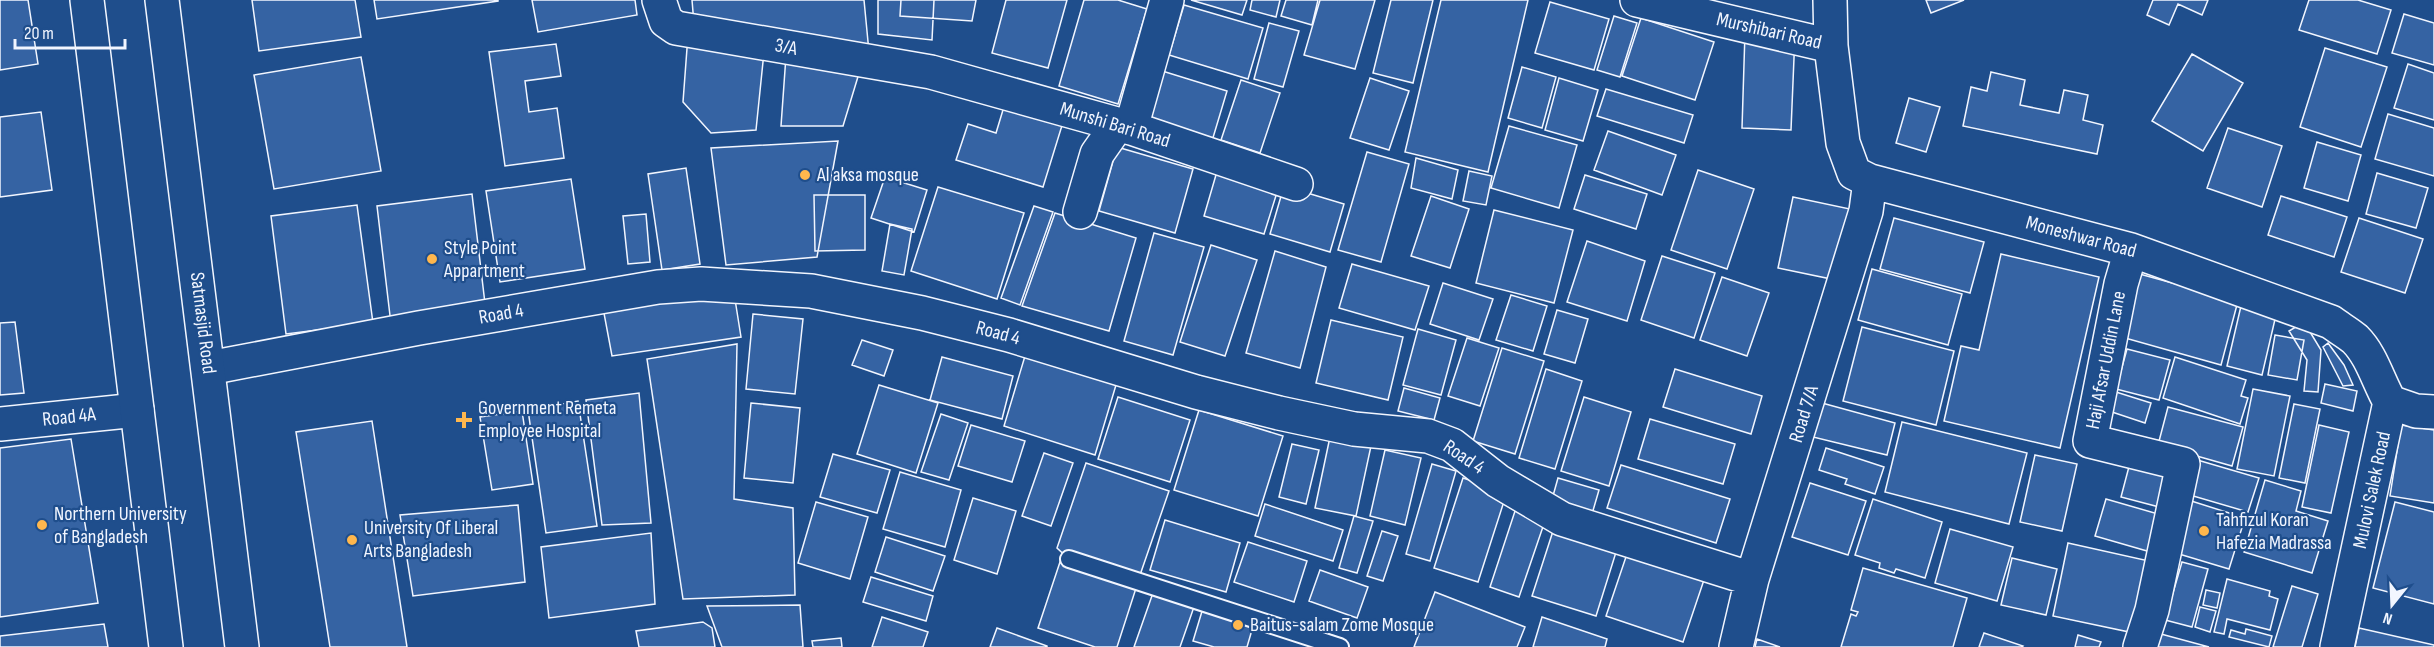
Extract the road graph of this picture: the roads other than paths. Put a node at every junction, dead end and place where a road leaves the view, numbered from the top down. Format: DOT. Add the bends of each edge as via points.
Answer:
graph roads {
  1 [pos="87,0"];
  2 [pos="162,0"];
  3 [pos="659,0"];
  4 [pos="1167,0"];
  5 [pos="1637,0"];
  6 [pos="1830,0"];
  7 [pos="1831,46"];
  8 [pos="931,72"];
  9 [pos="1124,126"];
  10 [pos="1870,181"];
  11 [pos="1296,184"];
  12 [pos="1080,212"];
  13 [pos="2132,250"];
  14 [pos="209,368"];
  15 [pos="2390,402"];
  16 [pos="137,410"];
  17 [pos="2434,412"];
  18 [pos="0,424"];
  19 [pos="1070,559"];
  20 [pos="1752,579"];
  21 [pos="166,647"];
  22 [pos="242,647"];
  23 [pos="1340,647"];
  24 [pos="1736,647"];
  25 [pos="2140,647"];
  26 [pos="2337,647"];
  1 -- 16 [label="street"];
  2 -- 14 [label="street, Satmasjid Road"];
  3 -- 8 [label="street, 3/A" via="666,21 676,28"];
  4 -- 9 [label="street"];
  5 -- 7 [label="street, Murshibari Road"];
  6 -- 7 [label="street, Moneshwar Road"];
  7 -- 10 [label="street, Moneshwar Road" via="1843,143 1854,173"];
  8 -- 9 [label="street, Munshi Bari Road"];
  9 -- 11 [label="street, Munshi Bari Road"];
  9 -- 12 [label="street" via="1097,154"];
  10 -- 13 [label="street, Moneshwar Road"];
  10 -- 20 [label="street, Road 7/A" via="1866,211"];
  13 -- 15 [label="street, Moneshwar Road" via="2331,322 2355,339 2371,360"];
  13 -- 25 [label="street, Haji Afsar Uddin Lane" via="2121,284 2090,441 2183,464 2152,610"];
  14 -- 20 [label="street, Road 4" via="419,327 658,287 701,284 811,291 922,312 1279,413 1354,429 1428,436 1452,446 1498,481 1562,519"];
  14 -- 22 [label="street, Satmasjid Road"];
  15 -- 17 [label="street" via="2416,411"];
  15 -- 26 [label="street, Mulovi Salek Road"];
  16 -- 18 [label="street, Road 4A"];
  16 -- 21 [label="street"];
  19 -- 23 [label="lane"];
  20 -- 24 [label="street, Road 7/A"];
}
